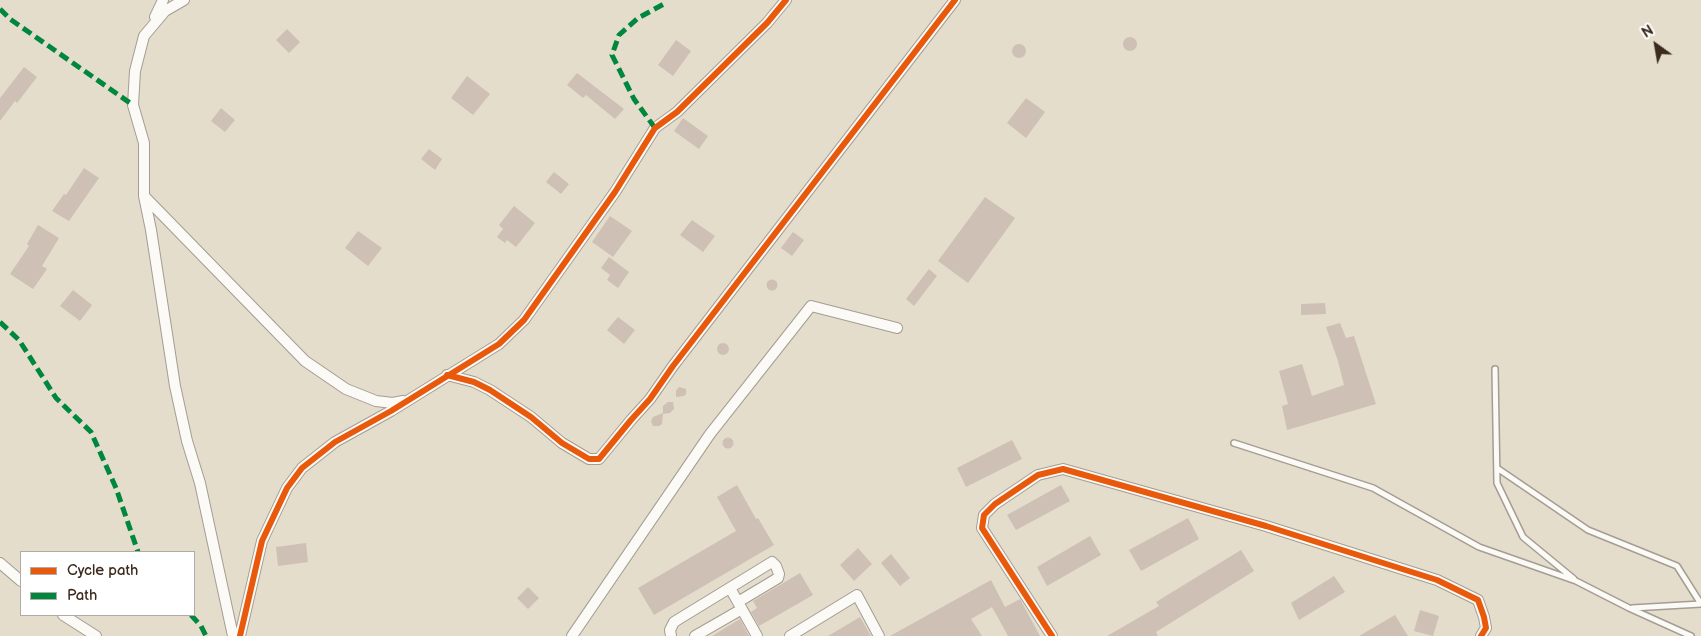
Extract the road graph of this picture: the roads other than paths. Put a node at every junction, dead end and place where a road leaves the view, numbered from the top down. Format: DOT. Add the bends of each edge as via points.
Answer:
graph roads {
  1 [pos="163,0"];
  2 [pos="184,0"];
  3 [pos="786,0"];
  4 [pos="955,0"];
  5 [pos="144,36"];
  6 [pos="144,196"];
  7 [pos="897,328"];
  8 [pos="1495,369"];
  9 [pos="447,375"];
  10 [pos="409,400"];
  11 [pos="1234,443"];
  12 [pos="1497,468"];
  13 [pos="0,564"];
  14 [pos="20,580"];
  15 [pos="1576,581"];
  16 [pos="730,588"];
  17 [pos="740,605"];
  18 [pos="1629,608"];
  19 [pos="65,616"];
  20 [pos="96,636"];
  21 [pos="234,636"];
  22 [pos="240,636"];
  23 [pos="572,636"];
  24 [pos="671,636"];
  25 [pos="695,636"];
  26 [pos="757,636"];
  27 [pos="790,636"];
  28 [pos="879,636"];
  29 [pos="1052,636"];
  30 [pos="1481,636"];
  31 [pos="1691,636"];
  1 -- 5 [label="street"];
  2 -- 5 [label="street" via="165,12"];
  3 -- 9 [label="street" via="677,112 655,128 615,192 524,320 499,344"];
  4 -- 9 [label="street" via="650,399 599,459 589,459 562,443 531,417 490,390"];
  5 -- 6 [label="street" via="135,71 133,105 144,143"];
  6 -- 10 [label="street" via="305,361 346,388 376,401 393,403"];
  6 -- 21 [label="street" via="175,386"];
  7 -- 23 [label="street" via="811,306 710,434"];
  8 -- 12 [label="lane"];
  9 -- 10 [label="street"];
  10 -- 22 [label="street" via="334,442 302,468 286,488 262,541"];
  11 -- 15 [label="lane" via="1373,488 1479,547"];
  12 -- 15 [label="lane" via="1497,483 1523,537"];
  12 -- 18 [label="lane" via="1588,530 1677,566 1701,604"];
  13 -- 14 [label="street"];
  15 -- 18 [label="lane"];
  16 -- 17 [label="street"];
  16 -- 17 [label="street" via="772,562 776,566 778,578"];
  16 -- 24 [label="street" via="674,622"];
  17 -- 25 [label="street"];
  17 -- 26 [label="street"];
  18 -- 31 [label="lane"];
  19 -- 20 [label="street"];
  27 -- 28 [label="street" via="857,595"];
  29 -- 30 [label="street" via="982,528 984,515 995,504 1038,475 1063,469 1266,526 1437,580 1478,600 1486,628"];
}
